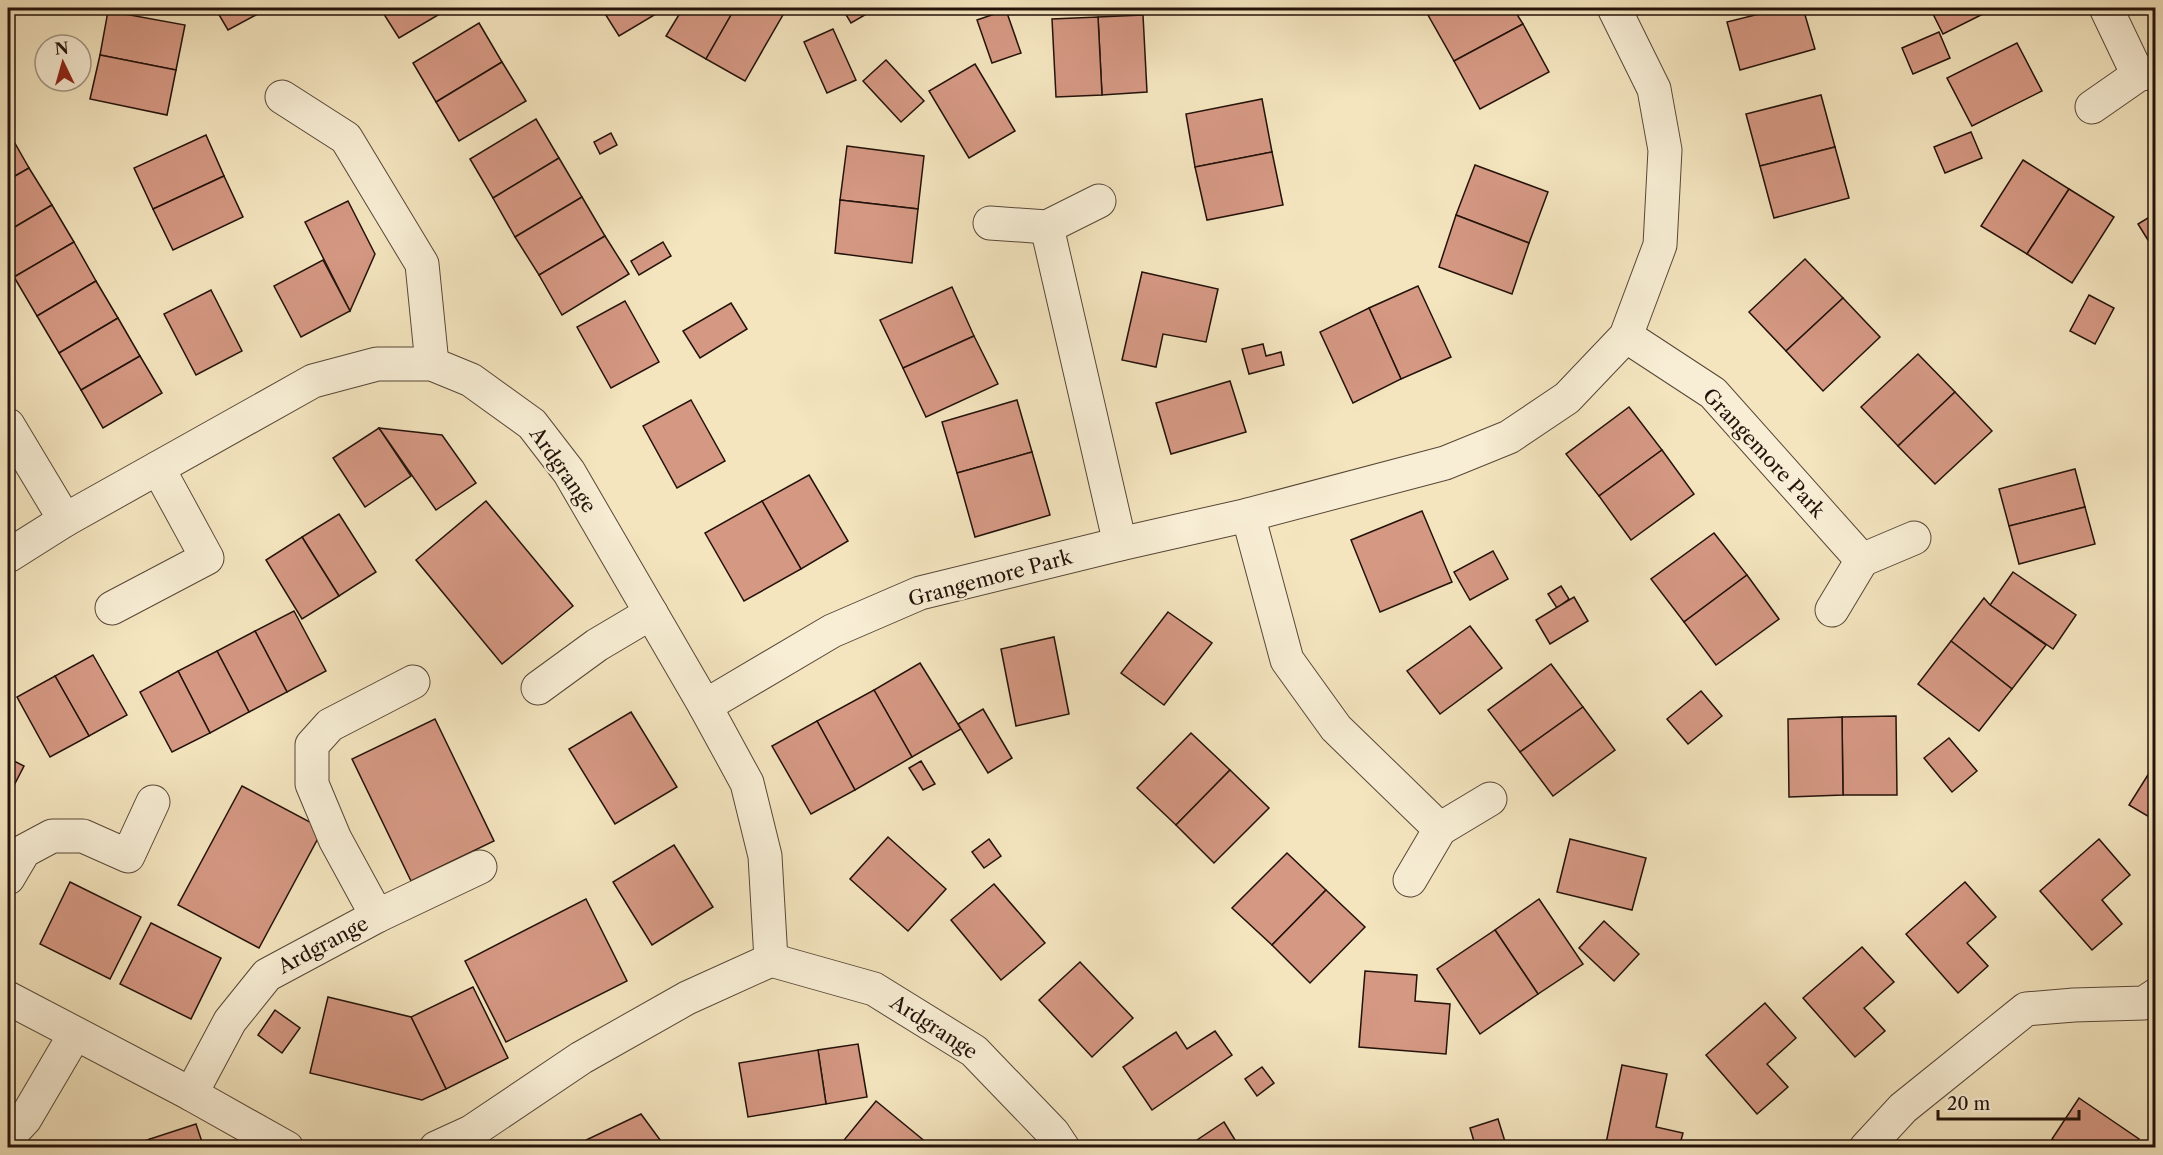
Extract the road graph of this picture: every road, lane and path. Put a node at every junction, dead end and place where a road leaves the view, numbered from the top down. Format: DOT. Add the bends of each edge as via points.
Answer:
graph roads {
  1 [pos="1614,8"];
  2 [pos="2106,8"];
  3 [pos="2147,73"];
  4 [pos="282,97"];
  5 [pos="2092,108"];
  6 [pos="1099,201"];
  7 [pos="990,223"];
  8 [pos="1047,227"];
  9 [pos="1626,336"];
  10 [pos="432,364"];
  11 [pos="8,425"];
  12 [pos="158,468"];
  13 [pos="1248,515"];
  14 [pos="65,520"];
  15 [pos="1914,538"];
  16 [pos="1120,544"];
  17 [pos="8,556"];
  18 [pos="1863,560"];
  19 [pos="112,608"];
  20 [pos="1832,610"];
  21 [pos="651,612"];
  22 [pos="412,682"];
  23 [pos="538,688"];
  24 [pos="705,706"];
  25 [pos="1490,799"];
  26 [pos="153,802"];
  27 [pos="1440,829"];
  28 [pos="480,867"];
  29 [pos="8,878"];
  30 [pos="1410,880"];
  31 [pos="377,916"];
  32 [pos="771,960"];
  33 [pos="8,998"];
  34 [pos="2152,1004"];
  35 [pos="75,1034"];
  36 [pos="191,1094"];
  37 [pos="8,1137"];
  38 [pos="476,1140"];
  39 [pos="287,1148"];
  40 [pos="436,1148"];
  41 [pos="1063,1148"];
  42 [pos="1866,1148"];
  1 -- 9 [label="street, Grangemore Park" via="1653,89 1665,150 1660,245"];
  2 -- 3 [label="street"];
  3 -- 5 [label="street"];
  4 -- 10 [label="street" via="346,138 422,264"];
  6 -- 8 [label="street"];
  7 -- 8 [label="street"];
  8 -- 16 [label="street"];
  9 -- 13 [label="street, Grangemore Park" via="1567,398 1509,437 1445,463"];
  9 -- 18 [label="street, Grangemore Park" via="1713,393"];
  10 -- 12 [label="street, Ardgrange" via="377,364 313,381"];
  10 -- 21 [label="street, Ardgrange" via="471,380 532,424 569,472"];
  11 -- 14 [label="street"];
  12 -- 14 [label="street, Ardgrange"];
  12 -- 19 [label="street" via="207,558"];
  13 -- 16 [label="street, Grangemore Park"];
  13 -- 27 [label="street" via="1287,660 1336,728"];
  14 -- 17 [label="street, Ardgrange"];
  15 -- 18 [label="street"];
  16 -- 24 [label="street, Grangemore Park" via="920,593 832,631"];
  18 -- 20 [label="street"];
  21 -- 23 [label="street"];
  21 -- 24 [label="street, Ardgrange"];
  22 -- 31 [label="street, Ardgrange" via="330,725 312,745 312,784 335,839"];
  24 -- 32 [label="street, Ardgrange" via="747,783 765,856"];
  25 -- 27 [label="street"];
  26 -- 29 [label="street" via="128,856 83,836 52,836 24,851"];
  27 -- 30 [label="street"];
  28 -- 31 [label="street, Ardgrange"];
  31 -- 36 [label="street, Ardgrange" via="267,975 230,1021"];
  32 -- 38 [label="street" via="687,999 581,1058"];
  32 -- 41 [label="street, Ardgrange" via="874,988 974,1051"];
  33 -- 35 [label="street"];
  34 -- 42 [label="street" via="2026,1009 1903,1108"];
  35 -- 36 [label="street"];
  35 -- 37 [label="street" via="25,1119"];
  36 -- 39 [label="street"];
  38 -- 40 [label="street"];
}
